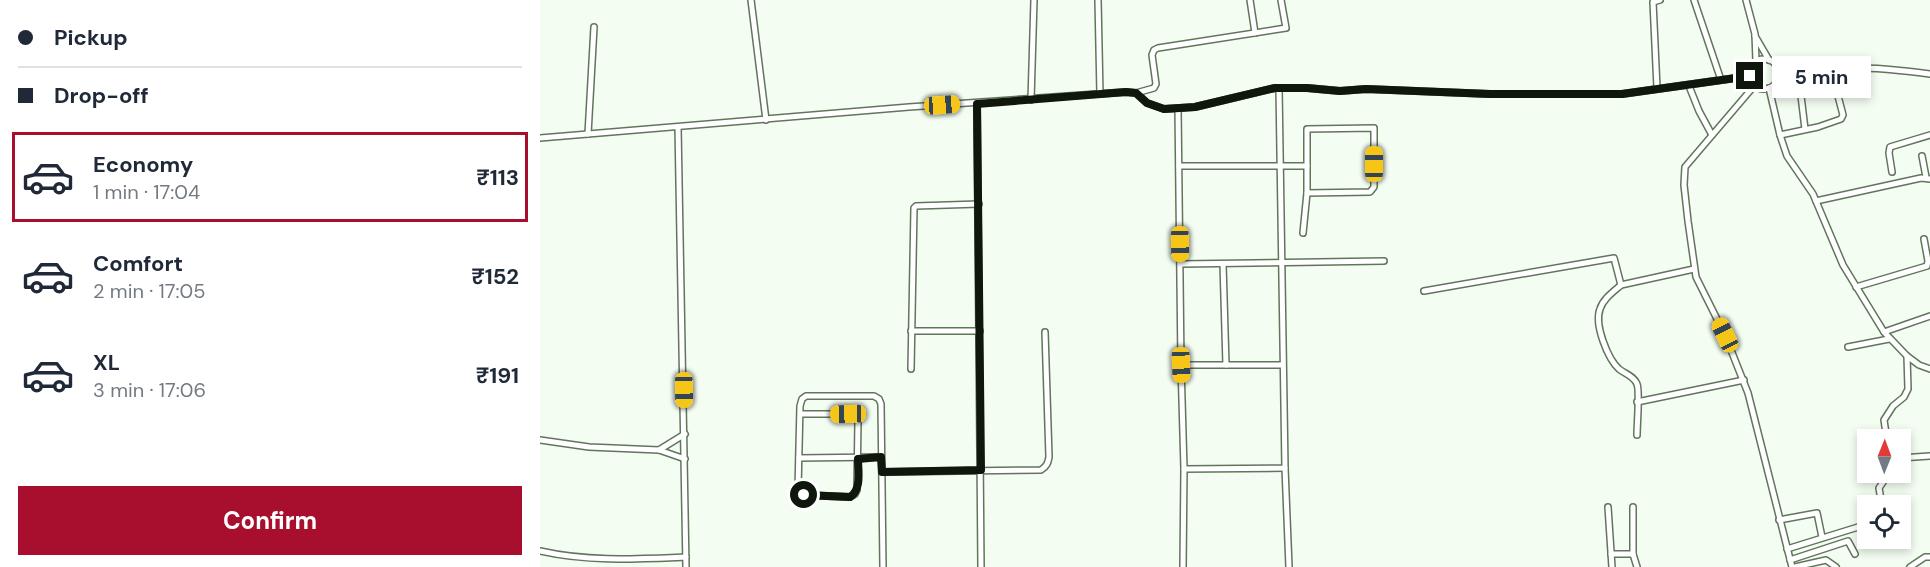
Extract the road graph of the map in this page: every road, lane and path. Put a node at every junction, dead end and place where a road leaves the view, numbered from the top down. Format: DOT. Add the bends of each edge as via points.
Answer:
graph roads {
  1 [pos="751,0"];
  2 [pos="1034,0"];
  3 [pos="1098,0"];
  4 [pos="1250,0"];
  5 [pos="1281,0"];
  6 [pos="1660,0"];
  7 [pos="1694,0"];
  8 [pos="1746,0"];
  9 [pos="594,27"];
  10 [pos="1255,33"];
  11 [pos="1755,34"];
  12 [pos="1769,60"];
  13 [pos="1756,61"];
  14 [pos="1836,68"];
  15 [pos="1778,69"];
  16 [pos="1798,71"];
  17 [pos="1930,74"];
  18 [pos="1750,76"];
  19 [pos="1721,80"];
  20 [pos="1755,85"];
  21 [pos="1689,86"];
  22 [pos="1279,88"];
  23 [pos="1657,88"];
  24 [pos="1769,88"];
  25 [pos="1136,93"];
  26 [pos="1100,94"];
  27 [pos="1031,100"];
  28 [pos="977,104"];
  29 [pos="1178,108"];
  30 [pos="766,120"];
  31 [pos="678,127"];
  32 [pos="1805,129"];
  33 [pos="588,134"];
  34 [pos="1712,135"];
  35 [pos="1780,135"];
  36 [pos="1930,135"];
  37 [pos="540,138"];
  38 [pos="1922,156"];
  39 [pos="1179,166"];
  40 [pos="1280,166"];
  41 [pos="1307,166"];
  42 [pos="1892,172"];
  43 [pos="1928,178"];
  44 [pos="1307,193"];
  45 [pos="1816,201"];
  46 [pos="978,204"];
  47 [pos="1303,233"];
  48 [pos="1924,238"];
  49 [pos="1384,261"];
  50 [pos="1281,263"];
  51 [pos="1180,264"];
  52 [pos="1223,264"];
  53 [pos="1694,269"];
  54 [pos="1621,285"];
  55 [pos="1856,287"];
  56 [pos="1424,291"];
  57 [pos="1930,316"];
  58 [pos="911,331"];
  59 [pos="980,331"];
  60 [pos="1045,332"];
  61 [pos="1884,333"];
  62 [pos="1889,339"];
  63 [pos="1848,347"];
  64 [pos="1907,356"];
  65 [pos="1181,365"];
  66 [pos="1226,365"];
  67 [pos="1282,365"];
  68 [pos="911,369"];
  69 [pos="1930,369"];
  70 [pos="1744,380"];
  71 [pos="1637,402"];
  72 [pos="800,414"];
  73 [pos="1885,429"];
  74 [pos="685,434"];
  75 [pos="1637,435"];
  76 [pos="540,440"];
  77 [pos="659,450"];
  78 [pos="1930,456"];
  79 [pos="881,457"];
  80 [pos="1911,457"];
  81 [pos="799,458"];
  82 [pos="685,459"];
  83 [pos="858,459"];
  84 [pos="1285,468"];
  85 [pos="1184,469"];
  86 [pos="981,470"];
  87 [pos="882,472"];
  88 [pos="1608,507"];
  89 [pos="1633,507"];
  90 [pos="1779,520"];
  91 [pos="1857,527"];
  92 [pos="1822,537"];
  93 [pos="1787,549"];
  94 [pos="540,551"];
  95 [pos="1611,554"];
  96 [pos="1633,554"];
  97 [pos="1855,554"];
  98 [pos="686,557"];
  99 [pos="1930,557"];
  100 [pos="645,559"];
  101 [pos="1790,560"];
  102 [pos="645,567"];
  103 [pos="686,567"];
  104 [pos="883,567"];
  105 [pos="981,567"];
  106 [pos="1184,567"];
  107 [pos="1288,567"];
  108 [pos="1612,567"];
  109 [pos="1637,567"];
  110 [pos="1794,567"];
  111 [pos="1836,567"];
  112 [pos="1910,567"];
  1 -- 30 [label="street"];
  2 -- 27 [label="street"];
  3 -- 26 [label="street"];
  4 -- 10 [label="street"];
  5 -- 10 [label="street" via="1286,28"];
  6 -- 23 [label="street" via="1653,2"];
  7 -- 19 [label="street"];
  8 -- 11 [label="street"];
  9 -- 33 [label="street"];
  10 -- 25 [label="street" via="1154,50 1156,84"];
  11 -- 12 [label="street"];
  11 -- 13 [label="street"];
  12 -- 13 [label="street"];
  12 -- 15 [label="street"];
  13 -- 18 [label="street"];
  14 -- 16 [label="street"];
  14 -- 17 [label="street" via="1885,68"];
  14 -- 32 [label="street" via="1843,118"];
  15 -- 16 [label="street"];
  15 -- 24 [label="street" via="1778,79"];
  16 -- 32 [label="street"];
  18 -- 19 [label="street"];
  18 -- 20 [label="street"];
  19 -- 21 [label="street"];
  20 -- 24 [label="street"];
  20 -- 34 [label="street"];
  21 -- 23 [label="street"];
  21 -- 34 [label="street"];
  22 -- 23 [label="street" via="1622,94"];
  22 -- 29 [label="street"];
  22 -- 40 [label="street"];
  24 -- 35 [label="street"];
  25 -- 26 [label="street"];
  25 -- 29 [label="street" via="1154,107"];
  26 -- 27 [label="street"];
  27 -- 28 [label="street"];
  28 -- 30 [label="street"];
  28 -- 46 [label="street"];
  29 -- 39 [label="street"];
  30 -- 31 [label="street"];
  31 -- 33 [label="street"];
  31 -- 74 [label="street"];
  32 -- 35 [label="street"];
  33 -- 37 [label="street"];
  34 -- 53 [label="street" via="1685,167"];
  35 -- 45 [label="street" via="1787,156"];
  36 -- 42 [label="street" via="1890,147"];
  38 -- 43 [label="street"];
  39 -- 40 [label="street"];
  39 -- 51 [label="street"];
  40 -- 41 [label="street"];
  40 -- 50 [label="street"];
  41 -- 44 [label="street"];
  41 -- 44 [label="street" via="1306,129 1374,128 1374,187 1370,192"];
  43 -- 45 [label="street"];
  44 -- 47 [label="street"];
  45 -- 55 [label="street"];
  46 -- 58 [label="street" via="914,208"];
  46 -- 59 [label="street"];
  48 -- 55 [label="street" via="1927,266"];
  49 -- 50 [label="street"];
  50 -- 52 [label="street"];
  50 -- 67 [label="street"];
  51 -- 52 [label="street"];
  51 -- 65 [label="street"];
  52 -- 66 [label="street"];
  53 -- 54 [label="street"];
  53 -- 70 [label="street"];
  54 -- 56 [label="street" via="1614,258"];
  54 -- 71 [label="street" via="1604,301 1599,323 1609,356 1638,384"];
  55 -- 61 [label="street"];
  57 -- 61 [label="street"];
  58 -- 59 [label="street"];
  58 -- 68 [label="street"];
  59 -- 86 [label="street"];
  60 -- 86 [label="street" via="1048,463 1041,470"];
  61 -- 62 [label="street"];
  62 -- 63 [label="street"];
  62 -- 64 [label="street"];
  64 -- 69 [label="street"];
  64 -- 73 [label="street" via="1907,393 1884,420"];
  65 -- 66 [label="street"];
  65 -- 85 [label="street"];
  66 -- 67 [label="street"];
  67 -- 84 [label="street"];
  70 -- 71 [label="street"];
  70 -- 90 [label="street"];
  71 -- 75 [label="street"];
  72 -- 79 [label="street" via="806,396 874,396 882,404"];
  72 -- 81 [label="street"];
  72 -- 83 [label="street" via="854,415 858,420"];
  74 -- 77 [label="street"];
  74 -- 82 [label="street"];
  76 -- 77 [label="street"];
  77 -- 82 [label="street"];
  78 -- 80 [label="street"];
  79 -- 83 [label="street"];
  79 -- 87 [label="street"];
  81 -- 83 [label="street"];
  81 -- 83 [label="street" via="800,493 850,497 857,490"];
  82 -- 98 [label="street"];
  84 -- 85 [label="street"];
  84 -- 107 [label="street"];
  85 -- 106 [label="street"];
  86 -- 87 [label="street"];
  86 -- 105 [label="street"];
  87 -- 104 [label="street"];
  88 -- 95 [label="street"];
  89 -- 96 [label="street"];
  90 -- 92 [label="street" via="1817,513"];
  90 -- 93 [label="street"];
  91 -- 92 [label="street"];
  92 -- 93 [label="street"];
  93 -- 101 [label="street"];
  94 -- 100 [label="street" via="609,560"];
  95 -- 96 [label="street"];
  95 -- 108 [label="street"];
  96 -- 109 [label="street"];
  97 -- 101 [label="street" via="1848,541"];
  98 -- 100 [label="street"];
  98 -- 103 [label="street"];
  99 -- 112 [label="street"];
  100 -- 102 [label="street"];
  101 -- 110 [label="street"];
  110 -- 111 [label="street" via="1826,560"];
}
